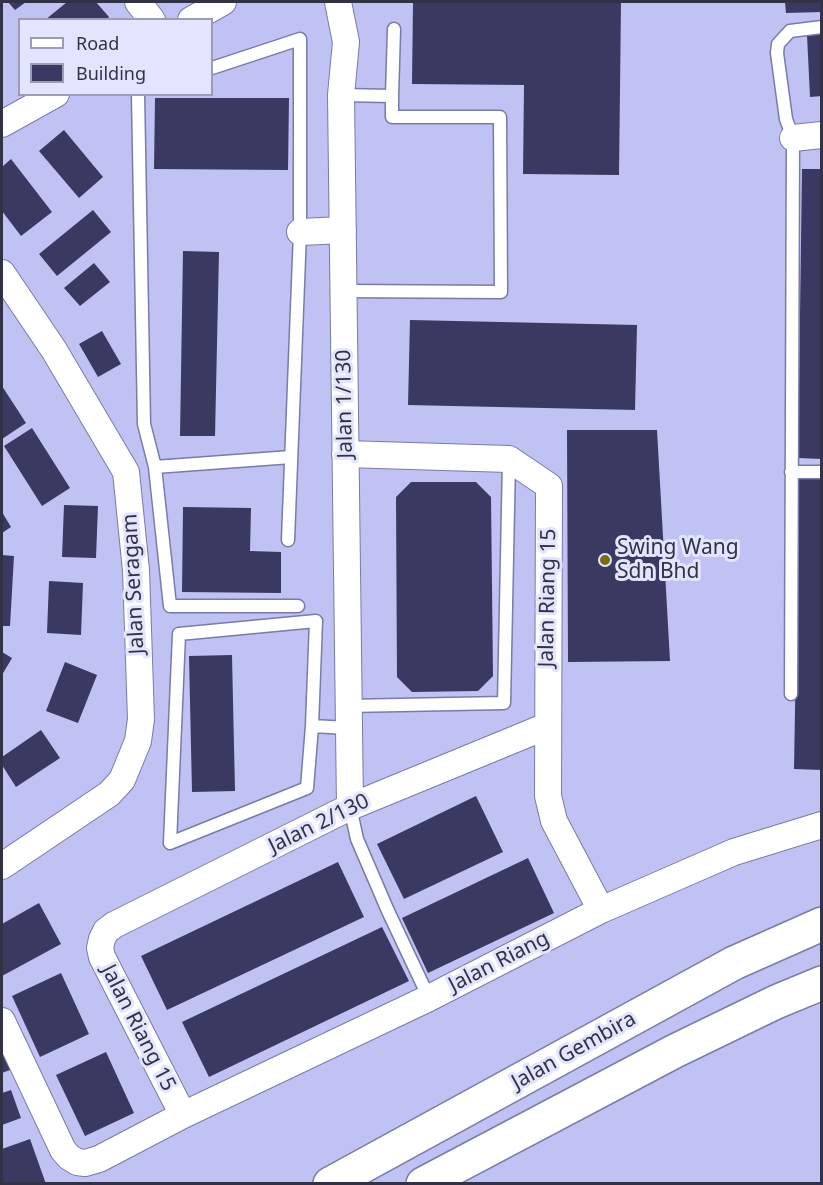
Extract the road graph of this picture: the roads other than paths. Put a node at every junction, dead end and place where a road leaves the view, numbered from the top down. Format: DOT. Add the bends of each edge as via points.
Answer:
graph roads {
  1 [pos="138,2"];
  2 [pos="223,2"];
  3 [pos="339,2"];
  4 [pos="150,18"];
  5 [pos="195,18"];
  6 [pos="822,27"];
  7 [pos="394,29"];
  8 [pos="213,68"];
  9 [pos="341,95"];
  10 [pos="52,96"];
  11 [pos="138,96"];
  12 [pos="392,96"];
  13 [pos="2,124"];
  14 [pos="822,135"];
  15 [pos="793,138"];
  16 [pos="343,230"];
  17 [pos="300,232"];
  18 [pos="2,273"];
  19 [pos="344,291"];
  20 [pos="345,454"];
  21 [pos="291,457"];
  22 [pos="509,459"];
  23 [pos="155,467"];
  24 [pos="791,472"];
  25 [pos="822,472"];
  26 [pos="288,540"];
  27 [pos="298,606"];
  28 [pos="791,694"];
  29 [pos="348,717"];
  30 [pos="312,726"];
  31 [pos="547,726"];
  32 [pos="350,807"];
  33 [pos="822,825"];
  34 [pos="2,866"];
  35 [pos="601,910"];
  36 [pos="822,924"];
  37 [pos="102,939"];
  38 [pos="822,983"];
  39 [pos="429,998"];
  40 [pos="2,1021"];
  41 [pos="183,1115"];
  42 [pos="330,1184"];
  43 [pos="423,1184"];
  1 -- 4 [label="street"];
  2 -- 5 [label="street"];
  3 -- 9 [label="street, Jalan 1/130" via="346,42"];
  6 -- 15 [label="lane" via="790,31 778,44 786,119"];
  7 -- 12 [label="lane"];
  8 -- 17 [label="lane" via="300,39"];
  9 -- 12 [label="lane"];
  9 -- 16 [label="street, Jalan 1/130"];
  10 -- 13 [label="street"];
  11 -- 23 [label="lane" via="144,424"];
  12 -- 19 [label="lane" via="392,117 500,117 501,291"];
  14 -- 15 [label="street"];
  15 -- 24 [label="lane"];
  16 -- 17 [label="street"];
  16 -- 19 [label="street, Jalan 1/130"];
  17 -- 21 [label="lane"];
  18 -- 34 [label="street, Jalan Seragam" via="54,350 126,472 136,570 141,719 132,761 116,787"];
  19 -- 20 [label="street, Jalan 1/130"];
  20 -- 22 [label="street"];
  20 -- 29 [label="street, Jalan 1/130"];
  21 -- 23 [label="lane"];
  21 -- 26 [label="lane"];
  22 -- 29 [label="lane" via="504,703"];
  22 -- 31 [label="street, Jalan Riang 15" via="549,486"];
  23 -- 27 [label="lane" via="170,606"];
  24 -- 25 [label="lane"];
  24 -- 28 [label="lane"];
  29 -- 30 [label="lane"];
  29 -- 32 [label="street, Jalan 1/130"];
  30 -- 30 [label="lane" via="316,621 179,634 170,843 307,788"];
  31 -- 32 [label="street, Jalan 2/130"];
  31 -- 35 [label="street, Jalan Riang 15" via="550,810"];
  32 -- 37 [label="street, Jalan 2/130" via="114,925"];
  32 -- 39 [label="lane" via="357,839"];
  33 -- 35 [label="street, Jalan Riang" via="734,852"];
  35 -- 39 [label="street, Jalan Riang"];
  36 -- 42 [label="main road, Jalan Gembira" via="734,963"];
  37 -- 41 [label="street, Jalan Riang 15" via="102,957"];
  38 -- 43 [label="main road" via="675,1051"];
  39 -- 41 [label="street, Jalan Riang"];
  40 -- 41 [label="street, Jalan Riang" via="63,1150 77,1162 94,1161"];
}
